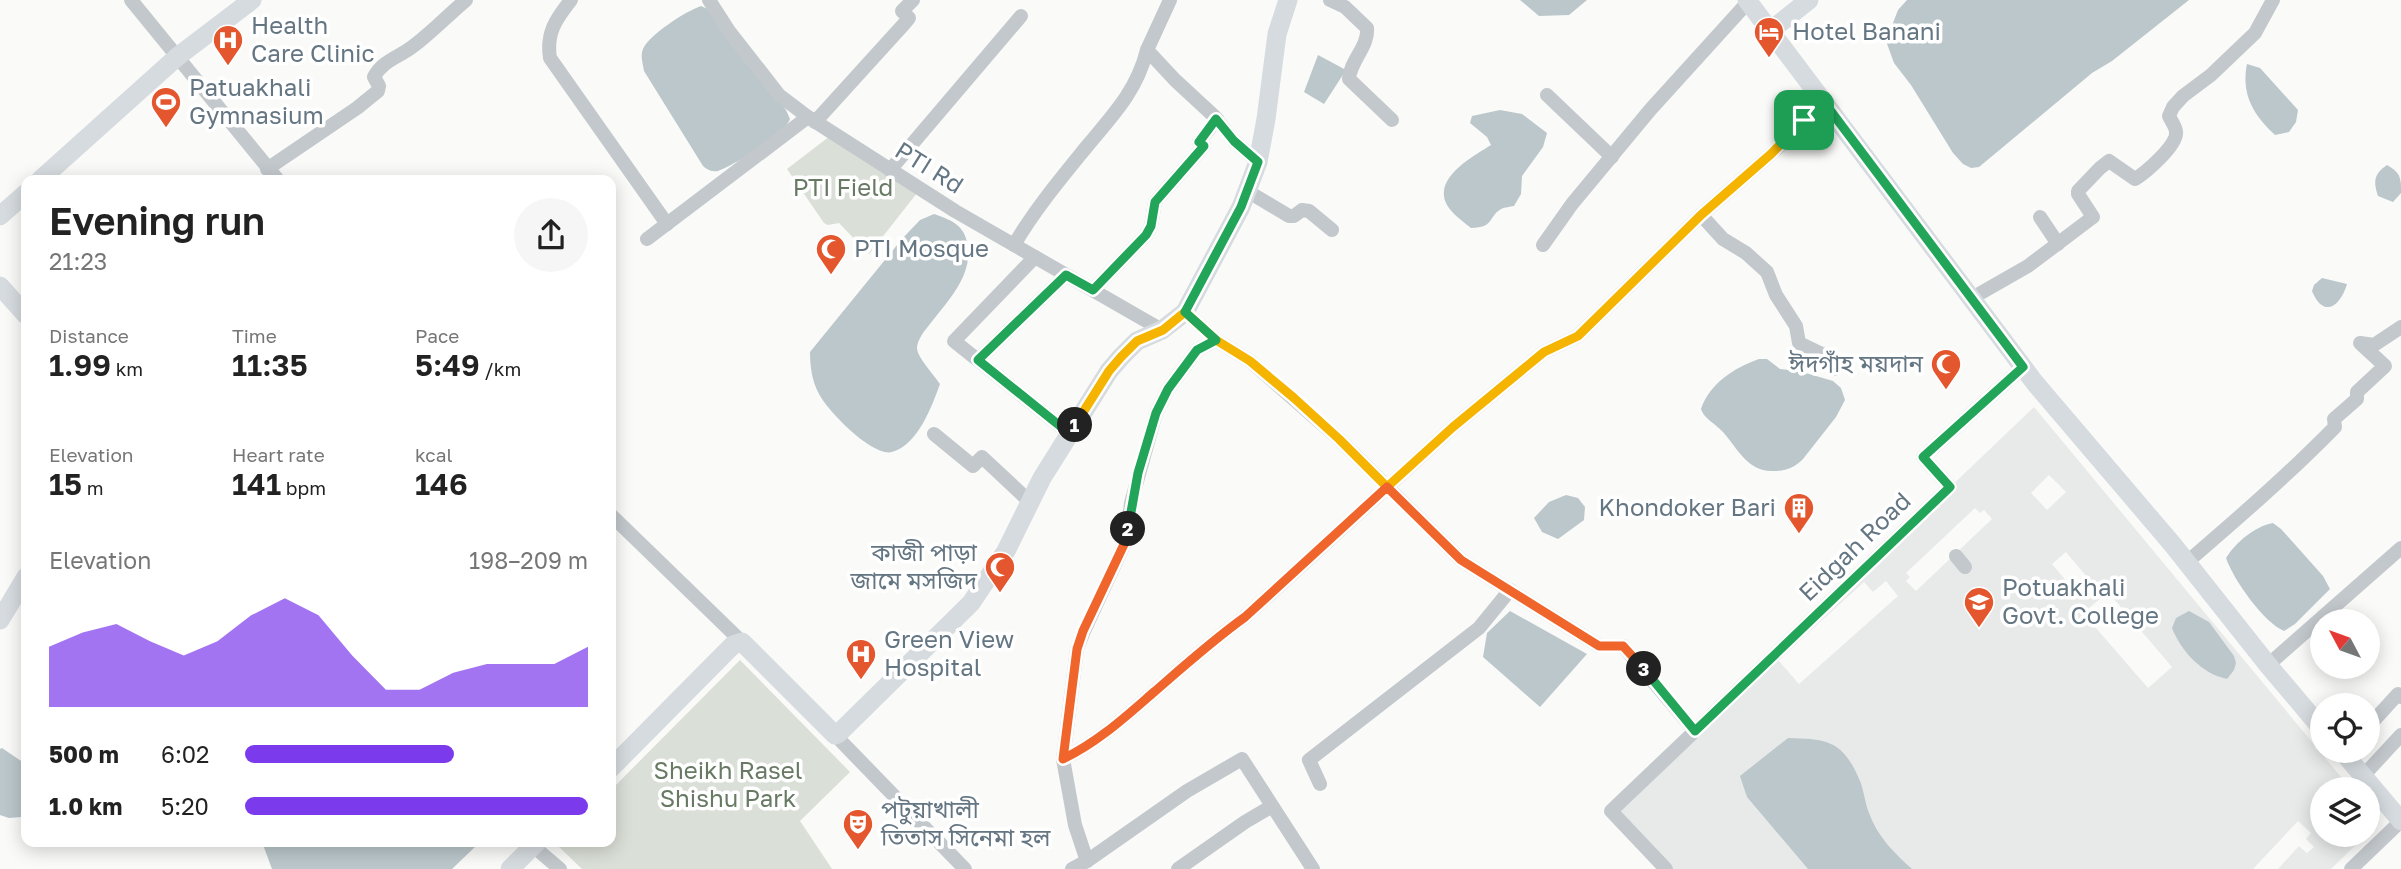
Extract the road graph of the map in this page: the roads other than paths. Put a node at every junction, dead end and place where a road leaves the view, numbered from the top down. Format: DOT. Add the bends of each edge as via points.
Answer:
graph roads {
  1 [pos="131,0"];
  2 [pos="252,0"];
  3 [pos="466,0"];
  4 [pos="571,0"];
  5 [pos="709,0"];
  6 [pos="913,0"];
  7 [pos="1170,0"];
  8 [pos="1288,0"];
  9 [pos="1329,0"];
  10 [pos="1809,0"];
  11 [pos="2273,0"];
  12 [pos="1747,1"];
  13 [pos="1021,16"];
  14 [pos="1770,32"];
  15 [pos="1147,50"];
  16 [pos="177,57"];
  17 [pos="1547,95"];
  18 [pos="1824,102"];
  19 [pos="1216,119"];
  20 [pos="812,120"];
  21 [pos="1392,120"];
  22 [pos="1612,157"];
  23 [pos="1258,162"];
  24 [pos="267,169"];
  25 [pos="890,170"];
  26 [pos="46,175"];
  27 [pos="273,175"];
  28 [pos="1247,191"];
  29 [pos="21,196"];
  30 [pos="2,210"];
  31 [pos="1701,215"];
  32 [pos="2040,217"];
  33 [pos="667,224"];
  34 [pos="1332,230"];
  35 [pos="647,239"];
  36 [pos="2058,244"];
  37 [pos="1014,245"];
  38 [pos="1543,245"];
  39 [pos="1035,257"];
  40 [pos="1066,275"];
  41 [pos="0,286"];
  42 [pos="1093,290"];
  43 [pos="1972,299"];
  44 [pos="21,309"];
  45 [pos="1185,312"];
  46 [pos="2401,327"];
  47 [pos="1163,330"];
  48 [pos="1216,340"];
  49 [pos="978,360"];
  50 [pos="2023,367"];
  51 [pos="1835,369"];
  52 [pos="1070,434"];
  53 [pos="934,435"];
  54 [pos="1387,487"];
  55 [pos="1029,501"];
  56 [pos="616,519"];
  57 [pos="2401,548"];
  58 [pos="2186,563"];
  59 [pos="21,586"];
  60 [pos="1510,590"];
  61 [pos="0,620"];
  62 [pos="741,642"];
  63 [pos="2268,665"];
  64 [pos="2401,697"];
  65 [pos="2380,713"];
  66 [pos="2310,715"];
  67 [pos="1695,731"];
  68 [pos="835,735"];
  69 [pos="2401,735"];
  70 [pos="1063,759"];
  71 [pos="616,763"];
  72 [pos="2353,763"];
  73 [pos="2363,776"];
  74 [pos="1320,784"];
  75 [pos="1272,806"];
  76 [pos="2401,821"];
  77 [pos="529,847"];
  78 [pos="537,847"];
  79 [pos="1087,861"];
  80 [pos="510,869"];
  81 [pos="560,869"];
  82 [pos="965,869"];
  83 [pos="1072,869"];
  84 [pos="1178,869"];
  85 [pos="1313,869"];
  86 [pos="1666,869"];
  87 [pos="2351,869"];
  1 -- 16 [label="street"];
  2 -- 16 [label="street"];
  3 -- 24 [label="street" via="377,72 378,91"];
  4 -- 33 [label="street" via="550,29 550,58"];
  5 -- 20 [label="street, PTI Rd" via="779,95"];
  6 -- 20 [label="street" via="902,11 909,18 904,24"];
  7 -- 15 [label="street"];
  8 -- 23 [label="street" via="1277,34"];
  9 -- 21 [label="street" via="1345,7 1367,28 1349,79"];
  10 -- 14 [label="street"];
  11 -- 36 [label="street" via="2255,33 2173,107 2169,116 2176,138 2147,172 2135,179 2109,162 2086,182 2078,194 2093,217"];
  12 -- 14 [label="street"];
  12 -- 22 [label="street"];
  13 -- 25 [label="street"];
  14 -- 18 [label="street"];
  15 -- 19 [label="street"];
  15 -- 37 [label="street" via="1131,91"];
  16 -- 24 [label="street"];
  16 -- 26 [label="street"];
  17 -- 22 [label="street"];
  18 -- 31 [label="street"];
  18 -- 43 [label="street"];
  19 -- 23 [label="street"];
  19 -- 42 [label="street" via="1199,142 1204,146 1155,202 1146,235"];
  20 -- 25 [label="street, PTI Rd"];
  20 -- 33 [label="street"];
  22 -- 38 [label="street"];
  23 -- 28 [label="street"];
  24 -- 27 [label="street"];
  25 -- 37 [label="street, PTI Rd"];
  28 -- 34 [label="street" via="1289,216 1305,210"];
  28 -- 45 [label="street"];
  29 -- 30 [label="street"];
  31 -- 51 [label="street" via="1723,239 1767,272 1796,326 1799,343 1822,354"];
  31 -- 54 [label="street" via="1578,336 1544,352"];
  32 -- 36 [label="street"];
  33 -- 35 [label="street"];
  36 -- 43 [label="street"];
  37 -- 39 [label="street, PTI Rd"];
  39 -- 40 [label="street, PTI Rd"];
  39 -- 49 [label="street" via="954,341"];
  40 -- 42 [label="street, PTI Rd"];
  40 -- 49 [label="street"];
  41 -- 44 [label="street"];
  42 -- 47 [label="street, PTI Rd"];
  43 -- 50 [label="street"];
  45 -- 47 [label="street"];
  45 -- 48 [label="street"];
  46 -- 58 [label="street" via="2374,345 2360,343 2385,366 2357,392 2357,399 2334,419 2335,427 2315,447"];
  47 -- 52 [label="street" via="1137,341 1121,357"];
  48 -- 54 [label="street" via="1285,390"];
  48 -- 70 [label="street" via="1197,350 1156,413 1133,493 1127,538 1077,649"];
  49 -- 52 [label="street"];
  50 -- 58 [label="street"];
  50 -- 67 [label="street, Eidgah Road" via="1923,457 1950,487"];
  52 -- 55 [label="street"];
  53 -- 55 [label="street" via="973,466 982,457"];
  54 -- 60 [label="street" via="1461,560"];
  54 -- 70 [label="street" via="1245,617 1111,730"];
  55 -- 68 [label="street" via="1006,551 971,603"];
  56 -- 62 [label="street"];
  57 -- 63 [label="street"];
  58 -- 63 [label="street"];
  59 -- 61 [label="street"];
  60 -- 67 [label="street" via="1599,646 1623,646"];
  60 -- 74 [label="street" via="1479,628 1309,760"];
  62 -- 68 [label="street"];
  62 -- 71 [label="street"];
  63 -- 66 [label="street"];
  64 -- 65 [label="street" via="2398,694"];
  67 -- 86 [label="street" via="1611,811"];
  68 -- 82 [label="street"];
  69 -- 73 [label="street"];
  70 -- 79 [label="street"];
  72 -- 73 [label="street"];
  73 -- 76 [label="street"];
  75 -- 79 [label="street" via="1242,759 1187,791"];
  75 -- 84 [label="street"];
  75 -- 85 [label="street"];
  76 -- 87 [label="street"];
  77 -- 80 [label="street"];
  78 -- 81 [label="street"];
  79 -- 83 [label="street"];
}
